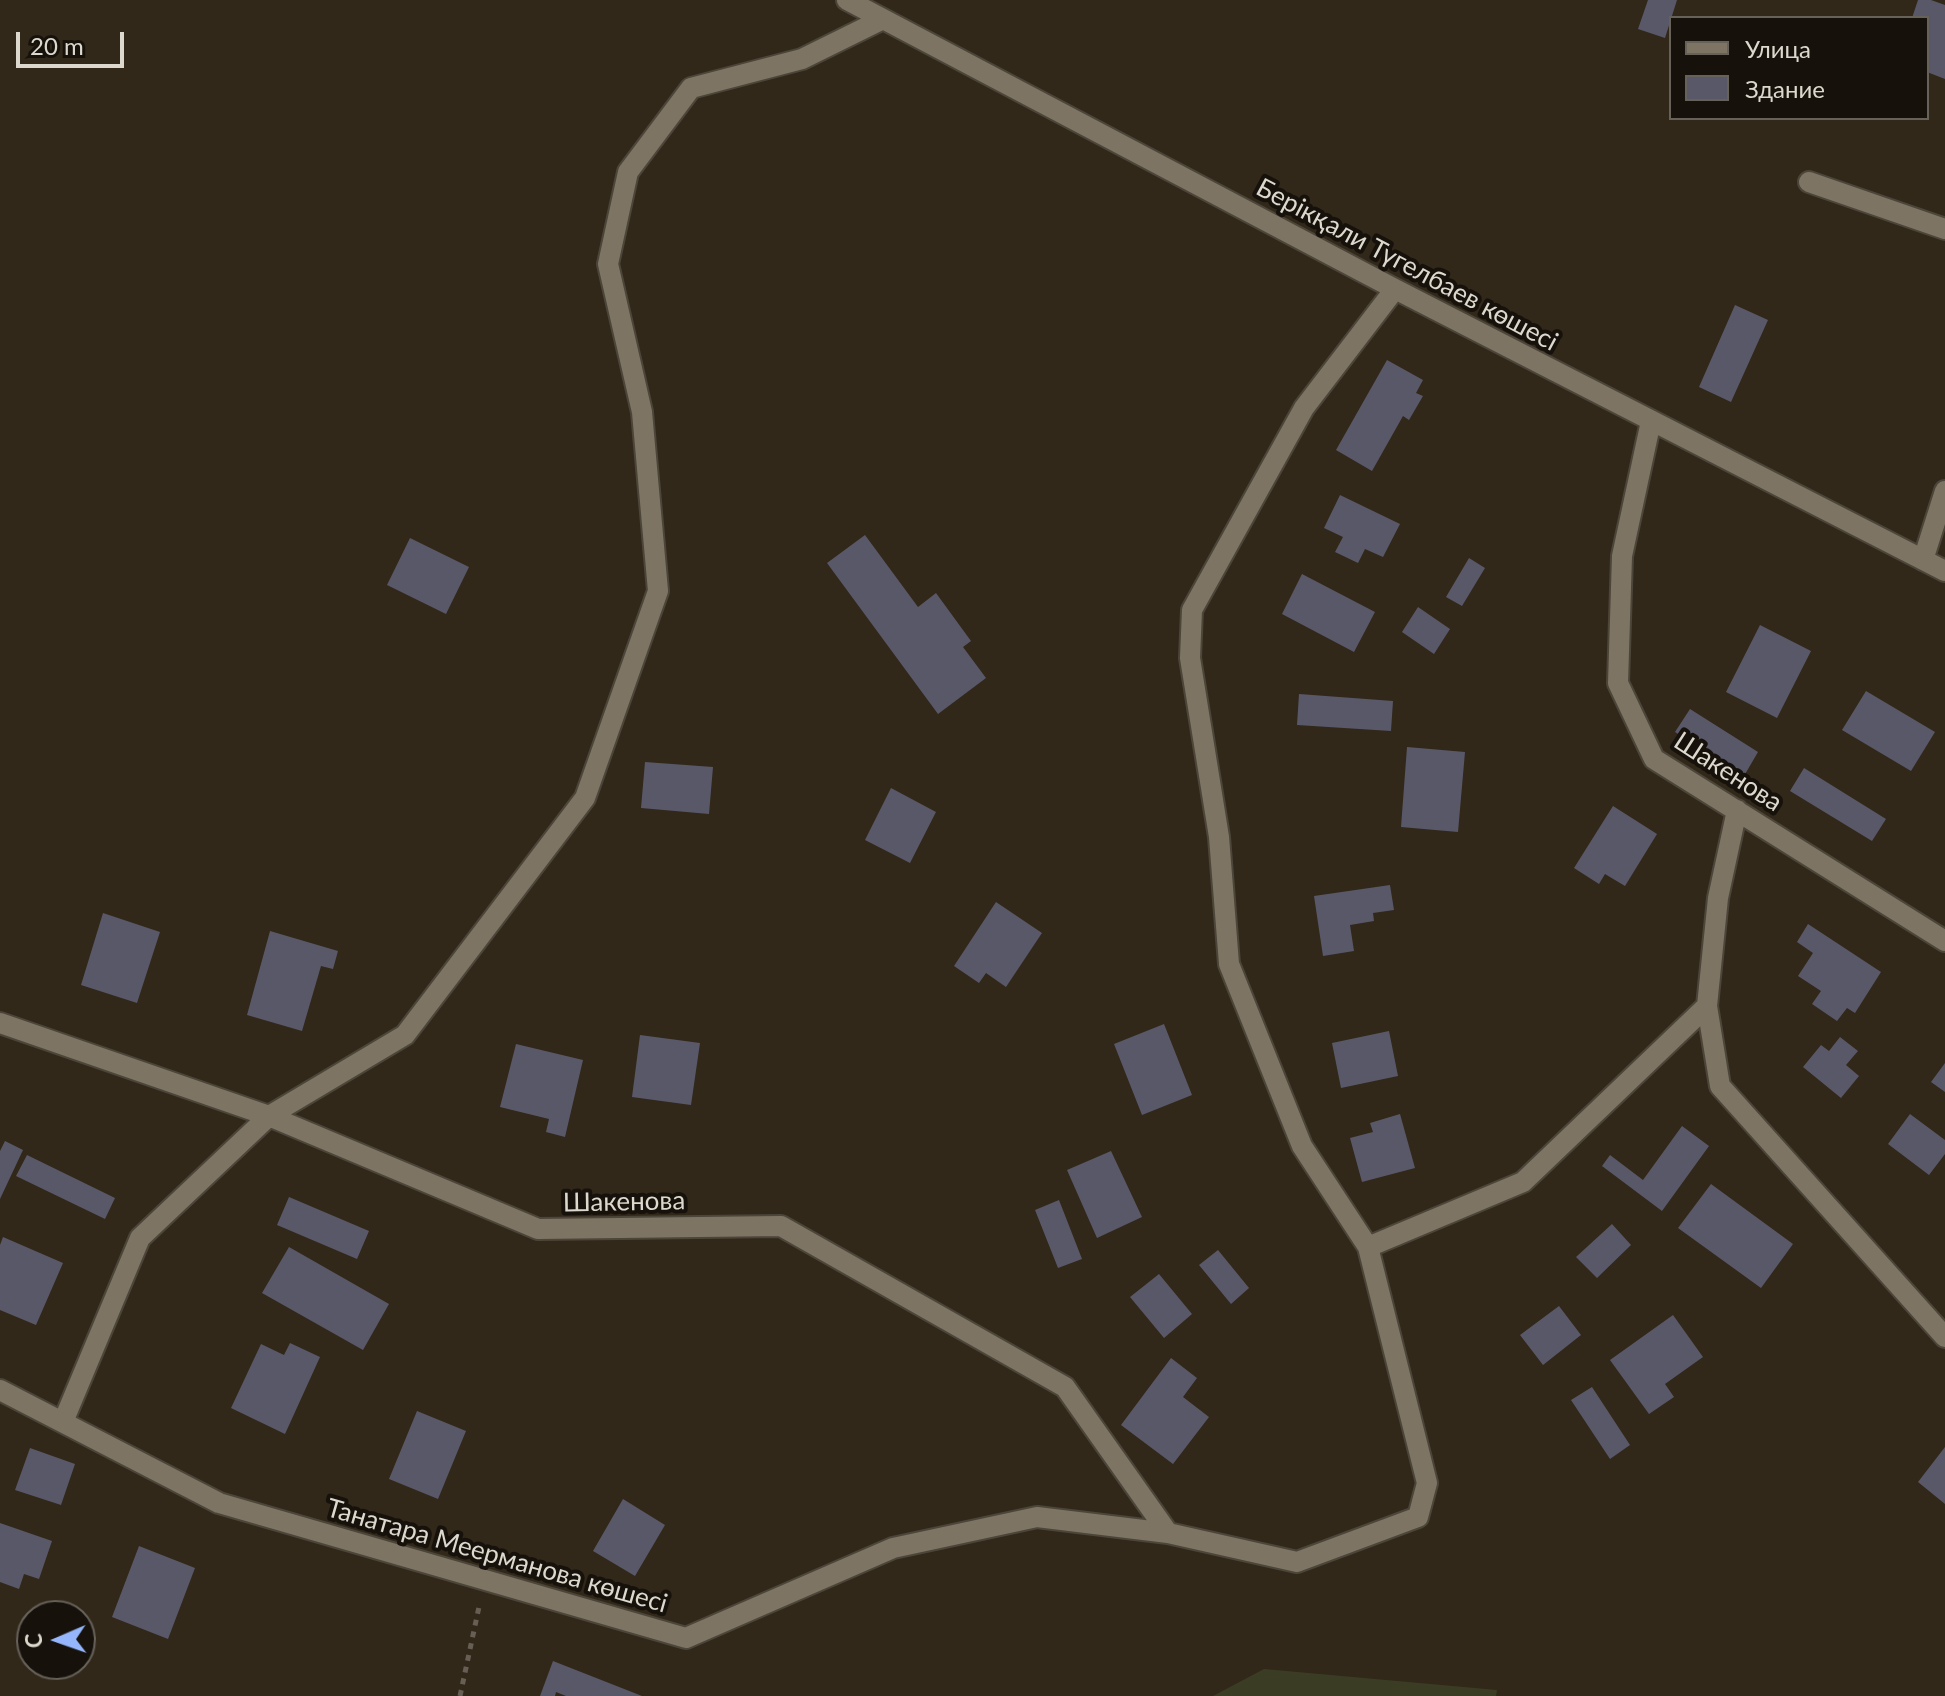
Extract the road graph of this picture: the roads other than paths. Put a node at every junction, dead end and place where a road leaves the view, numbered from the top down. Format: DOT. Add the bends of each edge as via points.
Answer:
graph roads {
  1 [pos="847,0"];
  2 [pos="883,19"];
  3 [pos="1809,182"];
  4 [pos="1945,229"];
  5 [pos="1395,289"];
  6 [pos="1651,421"];
  7 [pos="1945,491"];
  8 [pos="1923,560"];
  9 [pos="1945,571"];
  10 [pos="1737,810"];
  11 [pos="1945,941"];
  12 [pos="1707,1006"];
  13 [pos="0,1023"];
  14 [pos="269,1116"];
  15 [pos="1368,1247"];
  16 [pos="1945,1337"];
  17 [pos="0,1390"];
  18 [pos="63,1422"];
  19 [pos="1168,1533"];
  1 -- 2 [label="street, Берікқали Түгелбаев көшесі"];
  2 -- 5 [label="street, Берікқали Түгелбаев көшесі"];
  2 -- 14 [label="street" via="802,59 691,88 628,172 608,264 642,412 658,591 585,798 405,1035"];
  3 -- 4 [label="street"];
  5 -- 6 [label="street, Берікқали Түгелбаев көшесі"];
  5 -- 15 [label="street, Танатара Меерманова көшесі" via="1296,421 1192,610 1190,658 1219,837 1229,964 1302,1146"];
  6 -- 8 [label="street, Берікқали Түгелбаев көшесі"];
  6 -- 10 [label="street, Шакенова" via="1622,556 1618,683 1654,759"];
  7 -- 8 [label="street"];
  8 -- 9 [label="street, Берікқали Түгелбаев көшесі"];
  10 -- 11 [label="street, Шакенова"];
  10 -- 12 [label="street" via="1718,898"];
  12 -- 15 [label="street" via="1523,1182"];
  12 -- 16 [label="street" via="1720,1086"];
  13 -- 14 [label="street, Шакенова"];
  14 -- 18 [label="street" via="140,1238"];
  14 -- 19 [label="street, Шакенова" via="538,1229 781,1226 1065,1387"];
  15 -- 19 [label="street, Танатара Меерманова көшесі" via="1427,1483 1418,1517 1297,1562"];
  17 -- 18 [label="street, Танатара Меерманова көшесі"];
  18 -- 19 [label="street, Танатара Меерманова көшесі" via="219,1503 686,1638 893,1548 1037,1517"];
}
